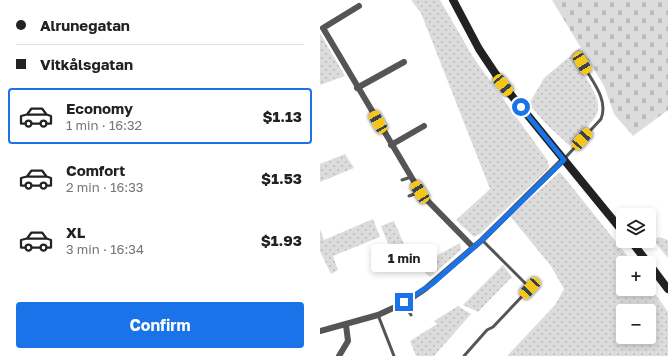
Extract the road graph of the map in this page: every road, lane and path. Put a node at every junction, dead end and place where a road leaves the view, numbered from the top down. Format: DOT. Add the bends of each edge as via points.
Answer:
graph roads {
  1 [pos="453,0"];
  2 [pos="359,6"];
  3 [pos="404,62"];
  4 [pos="582,63"];
  5 [pos="357,88"];
  6 [pos="424,126"];
  7 [pos="391,146"];
  8 [pos="564,160"];
  9 [pos="411,177"];
  10 [pos="402,180"];
  11 [pos="420,192"];
  12 [pos="409,196"];
  13 [pos="616,223"];
  14 [pos="482,240"];
  15 [pos="473,247"];
  16 [pos="636,248"];
  17 [pos="495,253"];
  18 [pos="491,256"];
  19 [pos="643,256"];
  20 [pos="656,273"];
  21 [pos="668,289"];
  22 [pos="404,302"];
  23 [pos="378,315"];
  24 [pos="411,315"];
  25 [pos="346,325"];
  26 [pos="390,329"];
  27 [pos="320,331"];
  28 [pos="384,331"];
  29 [pos="339,356"];
  30 [pos="394,356"];
  31 [pos="464,356"];
  1 -- 8 [label="street" via="479,49 503,85"];
  2 -- 5 [label="street" via="323,28"];
  3 -- 5 [label="street"];
  4 -- 8 [label="lane" via="601,97 603,113 601,119"];
  5 -- 7 [label="street"];
  6 -- 7 [label="street"];
  7 -- 9 [label="street"];
  8 -- 13 [label="street"];
  8 -- 14 [label="street"];
  9 -- 10 [label="lane"];
  9 -- 11 [label="street"];
  11 -- 12 [label="lane"];
  11 -- 15 [label="street"];
  14 -- 15 [label="street"];
  14 -- 17 [label="lane"];
  15 -- 22 [label="street" via="432,284"];
  16 -- 19 [label="street"];
  17 -- 18 [label="lane"];
  17 -- 31 [label="lane" via="530,288"];
  20 -- 21 [label="street"];
  22 -- 23 [label="street"];
  22 -- 24 [label="lane"];
  23 -- 25 [label="street"];
  23 -- 28 [label="lane"];
  25 -- 27 [label="street"];
  25 -- 29 [label="street" via="348,341"];
  26 -- 28 [label="lane"];
  28 -- 30 [label="lane"];
}
